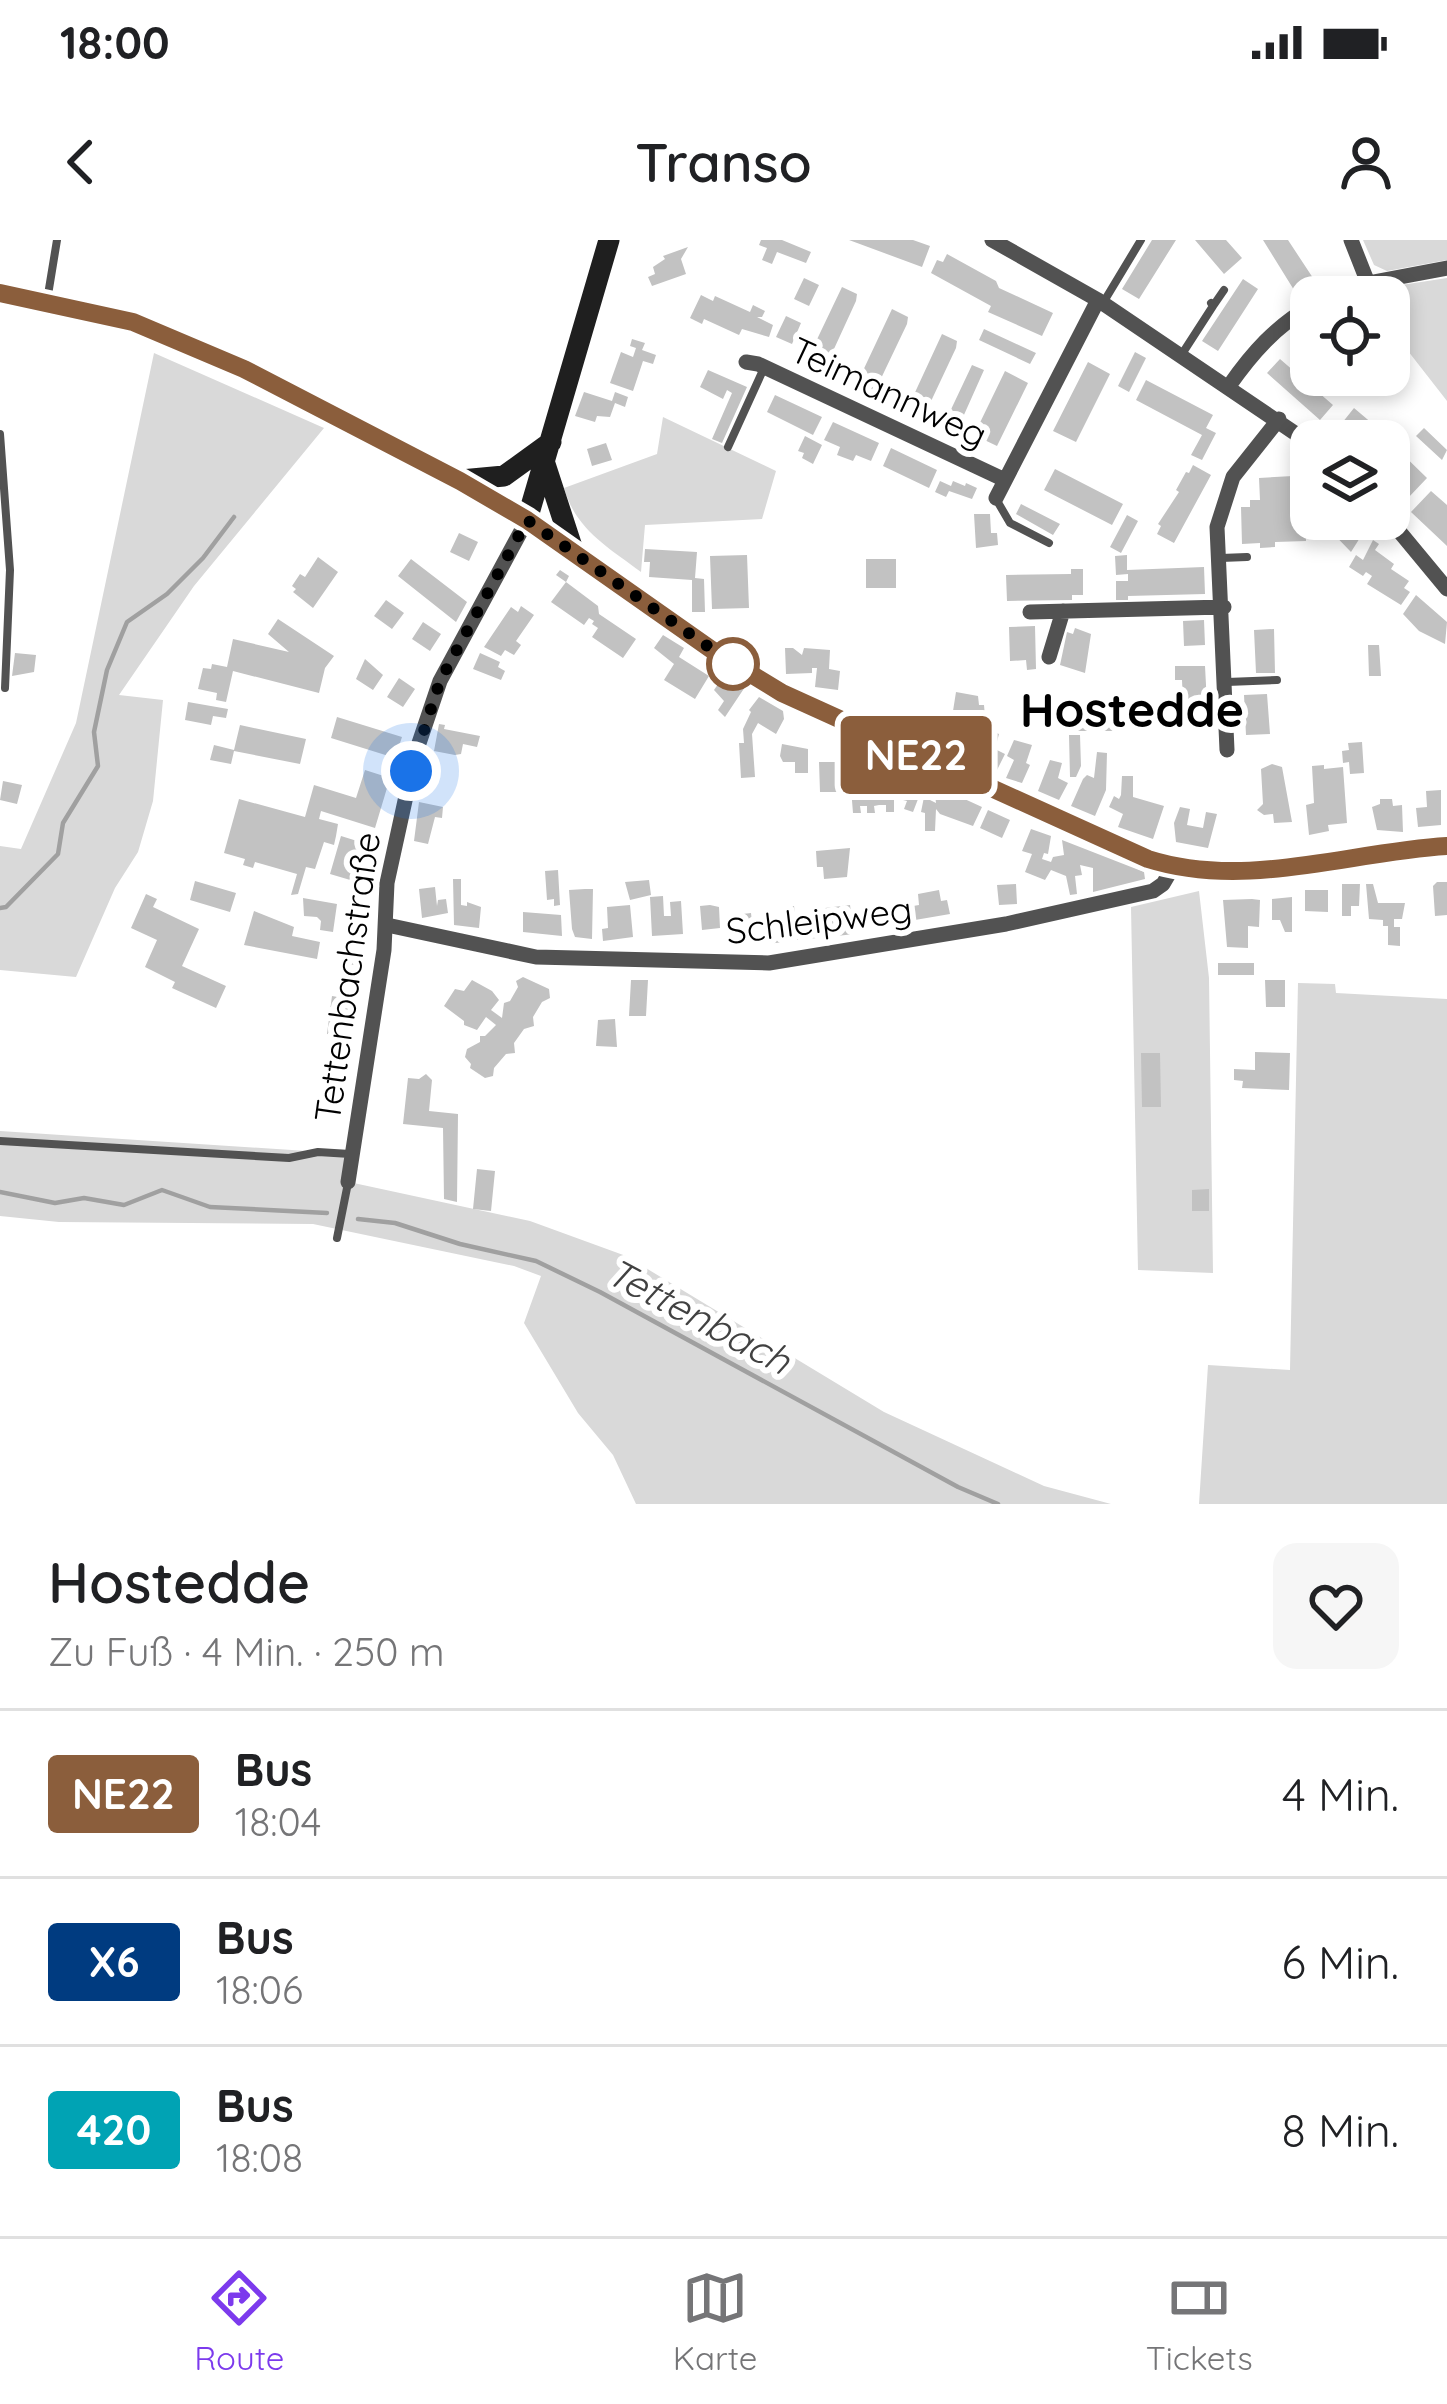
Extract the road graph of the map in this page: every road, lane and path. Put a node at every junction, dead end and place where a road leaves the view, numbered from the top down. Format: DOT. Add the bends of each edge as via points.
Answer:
graph roads {
  1 [pos="57,240"];
  2 [pos="609,240"];
  3 [pos="992,240"];
  4 [pos="1141,240"];
  5 [pos="1351,240"];
  6 [pos="1447,268"];
  7 [pos="1365,276"];
  8 [pos="1405,276"];
  9 [pos="1224,290"];
  10 [pos="0,293"];
  11 [pos="1100,301"];
  12 [pos="46,303"];
  13 [pos="1290,325"];
  14 [pos="1181,356"];
  15 [pos="746,362"];
  16 [pos="765,367"];
  17 [pos="1229,386"];
  18 [pos="1279,419"];
  19 [pos="1290,428"];
  20 [pos="0,434"];
  21 [pos="728,446"];
  22 [pos="548,452"];
  23 [pos="1005,480"];
  24 [pos="460,481"];
  25 [pos="996,498"];
  26 [pos="527,520"];
  27 [pos="1406,540"];
  28 [pos="1049,543"];
  29 [pos="573,550"];
  30 [pos="1246,557"];
  31 [pos="1219,558"];
  32 [pos="1447,589"];
  33 [pos="1223,607"];
  34 [pos="1063,611"];
  35 [pos="1030,612"];
  36 [pos="1049,657"];
  37 [pos="1277,680"];
  38 [pos="1227,682"];
  39 [pos="5,688"];
  40 [pos="1227,750"];
  41 [pos="1447,845"];
  42 [pos="1173,867"];
  43 [pos="387,925"];
  44 [pos="0,1141"];
  45 [pos="352,1154"];
  46 [pos="348,1182"];
  47 [pos="337,1238"];
  1 -- 12 [label="lane"];
  2 -- 22 [label="main road"];
  3 -- 11 [label="street" via="1022,250"];
  4 -- 11 [label="lane"];
  5 -- 7 [label="street"];
  6 -- 8 [label="street"];
  9 -- 14 [label="lane"];
  10 -- 12 [label="main road"];
  11 -- 14 [label="street"];
  11 -- 23 [label="street"];
  12 -- 24 [label="main road" via="152,329"];
  13 -- 17 [label="street" via="1254,352"];
  14 -- 17 [label="street"];
  15 -- 16 [label="street, Teimannweg"];
  16 -- 21 [label="lane"];
  16 -- 23 [label="street, Teimannweg"];
  17 -- 18 [label="street"];
  18 -- 19 [label="street"];
  18 -- 31 [label="street" via="1233,477 1219,515"];
  20 -- 39 [label="lane" via="10,570"];
  22 -- 24 [label="main road" via="504,476"];
  22 -- 26 [label="main road"];
  22 -- 29 [label="main road"];
  23 -- 25 [label="street"];
  24 -- 26 [label="main road"];
  25 -- 28 [label="lane" via="1010,523"];
  26 -- 29 [label="main road"];
  26 -- 43 [label="street, Tettenbachstraße" via="428,713 387,883"];
  27 -- 32 [label="street"];
  29 -- 42 [label="main road" via="782,693"];
  30 -- 31 [label="lane"];
  31 -- 33 [label="street"];
  33 -- 34 [label="street"];
  33 -- 38 [label="street"];
  34 -- 35 [label="street"];
  34 -- 36 [label="street"];
  37 -- 38 [label="lane"];
  38 -- 40 [label="street"];
  41 -- 42 [label="main road" via="1245,872"];
  42 -- 43 [label="street, Schleipweg" via="1153,891 769,963 536,957"];
  43 -- 45 [label="street, Tettenbachstraße"];
  44 -- 45 [label="lane" via="289,1158"];
  45 -- 46 [label="street, Tettenbachstraße"];
  46 -- 47 [label="lane"];
}
